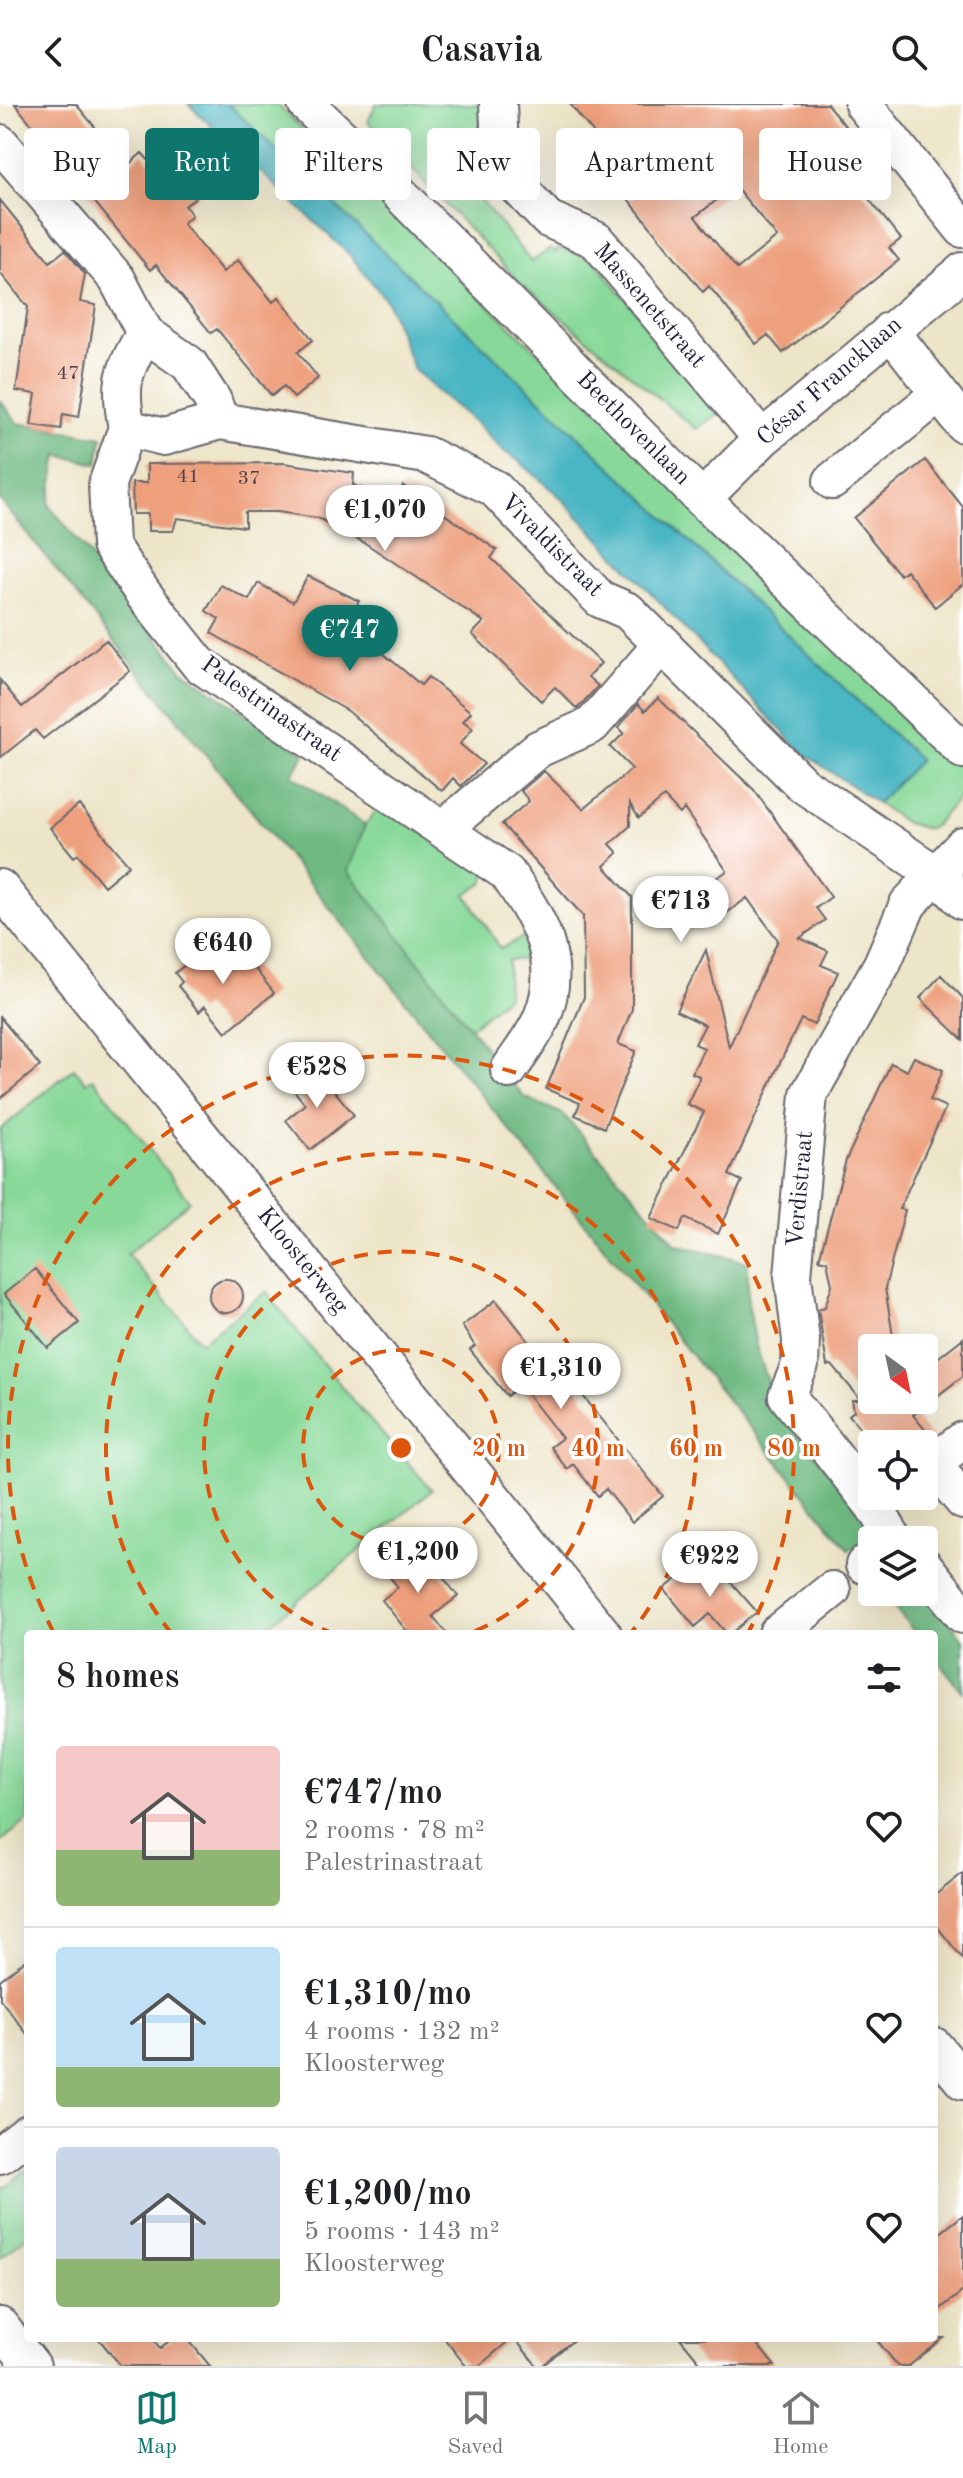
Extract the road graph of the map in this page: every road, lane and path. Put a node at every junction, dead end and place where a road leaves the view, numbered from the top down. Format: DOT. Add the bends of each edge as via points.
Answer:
graph roads {
  1 [pos="306,104"];
  2 [pos="498,104"];
  3 [pos="863,104"];
  4 [pos="0,143"];
  5 [pos="963,229"];
  6 [pos="963,271"];
  7 [pos="890,330"];
  8 [pos="145,333"];
  9 [pos="939,394"];
  10 [pos="220,421"];
  11 [pos="963,424"];
  12 [pos="127,428"];
  13 [pos="762,439"];
  14 [pos="832,481"];
  15 [pos="702,499"];
  16 [pos="663,643"];
  17 [pos="963,750"];
  18 [pos="443,829"];
  19 [pos="963,846"];
  20 [pos="937,875"];
  21 [pos="0,888"];
  22 [pos="963,901"];
  23 [pos="509,1070"];
  24 [pos="963,1440"];
  25 [pos="938,1460"];
  26 [pos="858,1476"];
  27 [pos="938,1476"];
  28 [pos="963,1501"];
  29 [pos="938,1584"];
  30 [pos="832,1590"];
  31 [pos="963,1615"];
  32 [pos="600,1630"];
  33 [pos="782,1630"];
  34 [pos="938,2051"];
  35 [pos="963,2081"];
  36 [pos="24,2136"];
  37 [pos="0,2155"];
  38 [pos="0,2326"];
  39 [pos="32,2366"];
  1 -- 15 [label="street, Beethovenlaan"];
  2 -- 13 [label="street, Massenetstraat" via="501,169 548,219 596,240"];
  3 -- 5 [label="street"];
  4 -- 8 [label="street" via="117,279"];
  6 -- 7 [label="street, César Francklaan"];
  7 -- 9 [label="street"];
  7 -- 13 [label="street, César Francklaan"];
  8 -- 10 [label="street" via="189,364"];
  8 -- 12 [label="street" via="126,365 121,398"];
  9 -- 11 [label="street"];
  9 -- 14 [label="street"];
  10 -- 12 [label="street, Vivaldistraat" via="164,437"];
  10 -- 16 [label="street, Vivaldistraat" via="426,455 494,488 600,599 628,611"];
  12 -- 18 [label="street, Palestrinastraat" via="107,484 110,545 144,595 199,664"];
  13 -- 15 [label="street, César Francklaan"];
  15 -- 17 [label="street, Beethovenlaan"];
  16 -- 18 [label="street" via="592,725 538,749"];
  16 -- 20 [label="street, Vivaldistraat" via="802,784"];
  18 -- 23 [label="street, Palestrinastraat" via="507,873 533,911 550,956 549,996 541,1020"];
  19 -- 20 [label="street, Verdistraat"];
  20 -- 22 [label="street, Vivaldistraat"];
  20 -- 26 [label="street, Verdistraat" via="908,904 882,964 809,1094 793,1276 800,1365 787,1396"];
  21 -- 32 [label="street, Kloosterweg"];
  24 -- 25 [label="street"];
  27 -- 28 [label="street"];
  29 -- 31 [label="street"];
  30 -- 33 [label="street"];
  34 -- 35 [label="street"];
  36 -- 37 [label="street"];
  38 -- 39 [label="street"];
}
